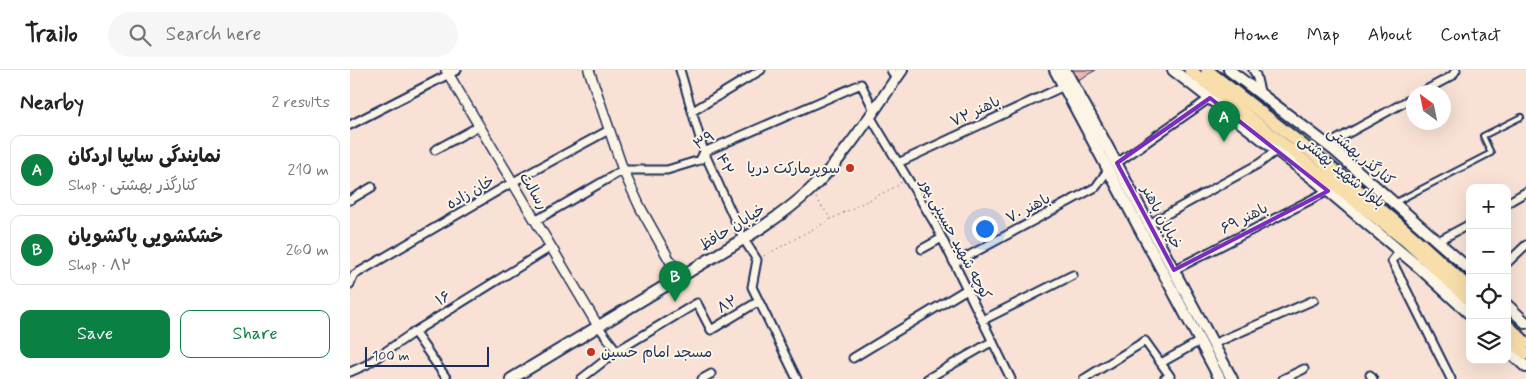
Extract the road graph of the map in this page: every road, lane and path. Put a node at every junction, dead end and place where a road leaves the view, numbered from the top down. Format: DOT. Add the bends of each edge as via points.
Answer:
graph roads {
  1 [pos="590,70"];
  2 [pos="680,70"];
  3 [pos="761,70"];
  4 [pos="1055,70"];
  5 [pos="1065,70"];
  6 [pos="1174,70"];
  7 [pos="1190,70"];
  8 [pos="1207,70"];
  9 [pos="1229,70"];
  10 [pos="1253,70"];
  11 [pos="1456,70"];
  12 [pos="450,72"];
  13 [pos="896,73"];
  14 [pos="1435,85"];
  15 [pos="1064,86"];
  16 [pos="1261,95"];
  17 [pos="1210,98"];
  18 [pos="1406,101"];
  19 [pos="693,111"];
  20 [pos="872,113"];
  21 [pos="1521,116"];
  22 [pos="350,125"];
  23 [pos="479,126"];
  24 [pos="609,130"];
  25 [pos="1327,145"];
  26 [pos="435,150"];
  27 [pos="1277,150"];
  28 [pos="704,152"];
  29 [pos="898,162"];
  30 [pos="1112,167"];
  31 [pos="622,170"];
  32 [pos="906,176"];
  33 [pos="513,182"];
  34 [pos="372,187"];
  35 [pos="810,190"];
  36 [pos="1328,190"];
  37 [pos="1526,192"];
  38 [pos="350,200"];
  39 [pos="1511,201"];
  40 [pos="1394,203"];
  41 [pos="831,219"];
  42 [pos="536,220"];
  43 [pos="1149,224"];
  44 [pos="1466,226"];
  45 [pos="743,238"];
  46 [pos="942,238"];
  47 [pos="1438,242"];
  48 [pos="1526,245"];
  49 [pos="551,247"];
  50 [pos="922,249"];
  51 [pos="1400,251"];
  52 [pos="1511,259"];
  53 [pos="757,260"];
  54 [pos="955,263"];
  55 [pos="1466,266"];
  56 [pos="1174,270"];
  57 [pos="1073,275"];
  58 [pos="679,277"];
  59 [pos="350,284"];
  60 [pos="1466,285"];
  61 [pos="967,289"];
  62 [pos="1466,297"];
  63 [pos="1314,300"];
  64 [pos="759,301"];
  65 [pos="1511,309"];
  66 [pos="1466,310"];
  67 [pos="983,320"];
  68 [pos="1526,323"];
  69 [pos="598,326"];
  70 [pos="1511,329"];
  71 [pos="414,332"];
  72 [pos="1511,340"];
  73 [pos="993,341"];
  74 [pos="1200,341"];
  75 [pos="1526,343"];
  76 [pos="1213,344"];
  77 [pos="617,351"];
  78 [pos="1511,353"];
  79 [pos="1526,354"];
  80 [pos="852,358"];
  81 [pos="1161,363"];
  82 [pos="1526,367"];
  83 [pos="1304,369"];
  84 [pos="350,372"];
  85 [pos="590,372"];
  86 [pos="712,374"];
  87 [pos="447,379"];
  88 [pos="511,379"];
  89 [pos="581,379"];
  90 [pos="594,379"];
  91 [pos="702,379"];
  92 [pos="797,379"];
  93 [pos="927,379"];
  94 [pos="1012,379"];
  95 [pos="1084,379"];
  96 [pos="1164,379"];
  97 [pos="1220,379"];
  98 [pos="1232,379"];
  99 [pos="1283,379"];
  100 [pos="1452,379"];
  1 -- 24 [label="street"];
  2 -- 19 [label="street, ۴۲"];
  3 -- 19 [label="street"];
  4 -- 15 [label="main road, خیابان باهنر"];
  5 -- 30 [label="main road, خیابان باهنر"];
  6 -- 17 [label="main road"];
  7 -- 62 [label="main road, بلوار شهید بهشتی" via="1407,242"];
  8 -- 60 [label="main road, بلوار شهید بهشتی" via="1332,167"];
  9 -- 16 [label="main road, کنارگذر بهشتی"];
  10 -- 16 [label="street"];
  11 -- 14 [label="street" via="1452,76"];
  12 -- 22 [label="street"];
  12 -- 23 [label="street, رسالت"];
  13 -- 20 [label="main road, خیابان حافظ"];
  15 -- 29 [label="street, باهنر ۷۲"];
  15 -- 30 [label="main road, خیابان باهنر"];
  16 -- 25 [label="main road, کنارگذر بهشتی"];
  17 -- 27 [label="main road"];
  17 -- 30 [label="street, باهنر ۷۰"];
  18 -- 25 [label="street"];
  19 -- 28 [label="street, ۴۲"];
  20 -- 28 [label="street, ۳۹" via="861,84"];
  20 -- 29 [label="street, کوچه شهید حسینی ‍پور"];
  20 -- 35 [label="main road, خیابان حافظ"];
  21 -- 40 [label="lane" via="1483,136 1491,153"];
  23 -- 26 [label="street"];
  23 -- 33 [label="street, رسالت"];
  24 -- 31 [label="street"];
  24 -- 33 [label="street, خان زاده"];
  25 -- 40 [label="main road, کنارگذر بهشتی"];
  27 -- 36 [label="main road"];
  27 -- 43 [label="street" via="1260,163"];
  28 -- 31 [label="street, ۳۹" via="700,160 667,170"];
  28 -- 45 [label="street, ۴۲"];
  29 -- 32 [label="street, کوچه شهید حسینی ‍پور"];
  30 -- 43 [label="main road, خیابان باهنر"];
  30 -- 54 [label="street, باهنر ۷۰" via="1096,187"];
  30 -- 74 [label="main road, خیابان باهنر"];
  31 -- 42 [label="street"];
  31 -- 58 [label="street"];
  32 -- 41 [label="path" via="899,185"];
  32 -- 46 [label="street, کوچه شهید حسینی ‍پور"];
  33 -- 42 [label="street, رسالت"];
  33 -- 59 [label="street, خان زاده" via="354,275"];
  34 -- 38 [label="street"];
  35 -- 41 [label="path"];
  35 -- 45 [label="main road, خیابان حافظ"];
  36 -- 51 [label="main road"];
  36 -- 56 [label="street, باهنر ۶۹"];
  37 -- 39 [label="street"];
  40 -- 47 [label="main road, کنارگذر بهشتی"];
  41 -- 53 [label="path"];
  42 -- 49 [label="street, رسالت"];
  43 -- 56 [label="main road, خیابان باهنر"];
  44 -- 47 [label="street"];
  45 -- 53 [label="street, ۴۲"];
  45 -- 58 [label="main road, خیابان حافظ"];
  46 -- 50 [label="street"];
  46 -- 54 [label="street, کوچه شهید حسینی ‍پور"];
  47 -- 55 [label="main road, کنارگذر بهشتی"];
  48 -- 52 [label="street"];
  49 -- 69 [label="street, رسالت"];
  49 -- 71 [label="street, ۱۶"];
  51 -- 66 [label="main road"];
  51 -- 100 [label="street" via="1392,261"];
  53 -- 64 [label="street" via="752,287"];
  54 -- 61 [label="street, کوچه شهید حسینی ‍پور"];
  56 -- 76 [label="main road, خیابان باهنر"];
  57 -- 67 [label="street"];
  58 -- 69 [label="main road, خیابان حافظ"];
  61 -- 67 [label="street, کوچه شهید حسینی ‍پور"];
  61 -- 80 [label="street"];
  63 -- 76 [label="street"];
  64 -- 77 [label="street, ۸۲" via="711,330 697,303"];
  64 -- 92 [label="street"];
  65 -- 68 [label="main road"];
  67 -- 73 [label="street, کوچه شهید حسینی ‍پور"];
  69 -- 77 [label="street"];
  69 -- 88 [label="main road, خیابان حافظ"];
  70 -- 75 [label="main road"];
  71 -- 84 [label="street, ۱۶" via="366,365"];
  71 -- 87 [label="street"];
  72 -- 79 [label="main road"];
  73 -- 93 [label="street"];
  73 -- 94 [label="street, کوچه شهید حسینی ‍پور"];
  74 -- 81 [label="street"];
  74 -- 97 [label="main road, خیابان باهنر"];
  76 -- 98 [label="main road, خیابان باهنر"];
  77 -- 85 [label="street"];
  78 -- 82 [label="main road"];
  81 -- 95 [label="street" via="1145,340"];
  81 -- 96 [label="street" via="1170,376"];
  83 -- 99 [label="street"];
  85 -- 89 [label="street"];
  85 -- 90 [label="street"];
  86 -- 91 [label="street"];
}
